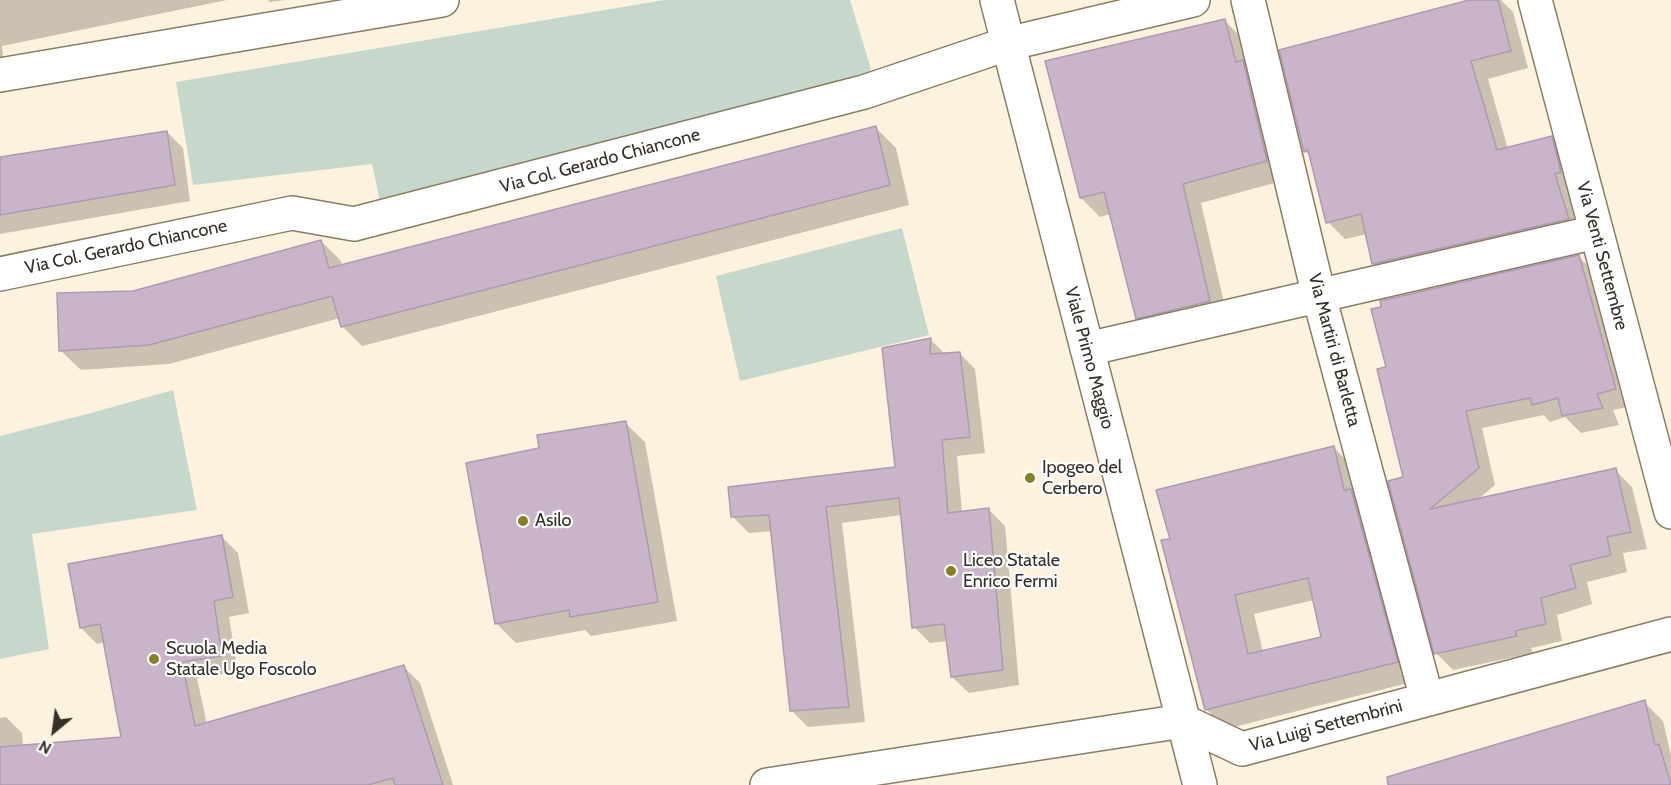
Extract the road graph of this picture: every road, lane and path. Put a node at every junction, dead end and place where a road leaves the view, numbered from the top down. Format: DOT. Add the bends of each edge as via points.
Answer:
graph roads {
  1 [pos="442,0"];
  2 [pos="997,0"];
  3 [pos="1193,0"];
  4 [pos="1248,0"];
  5 [pos="1535,0"];
  6 [pos="1007,44"];
  7 [pos="0,75"];
  8 [pos="1596,232"];
  9 [pos="0,274"];
  10 [pos="1319,296"];
  11 [pos="1087,349"];
  12 [pos="1671,512"];
  13 [pos="1671,634"];
  14 [pos="1427,699"];
  15 [pos="1183,721"];
  16 [pos="767,785"];
  17 [pos="1200,785"];
  1 -- 7 [label="street"];
  2 -- 6 [label="street, Viale Primo Maggio"];
  3 -- 6 [label="street, Via Col. Gerardo Chiancone"];
  4 -- 10 [label="street, Via Martiri di Barletta"];
  5 -- 8 [label="street, Via Venti Settembre"];
  6 -- 9 [label="street, Via Col. Gerardo Chiancone" via="864,92 354,224 292,213"];
  6 -- 11 [label="street, Viale Primo Maggio"];
  8 -- 10 [label="street"];
  8 -- 12 [label="street, Via Venti Settembre"];
  10 -- 11 [label="street"];
  10 -- 14 [label="street, Via Martiri di Barletta"];
  11 -- 15 [label="street, Viale Primo Maggio"];
  13 -- 14 [label="street, Via Luigi Settembrini"];
  14 -- 15 [label="street, Via Luigi Settembrini" via="1242,749"];
  15 -- 16 [label="street"];
  15 -- 17 [label="street, Viale Primo Maggio"];
}
